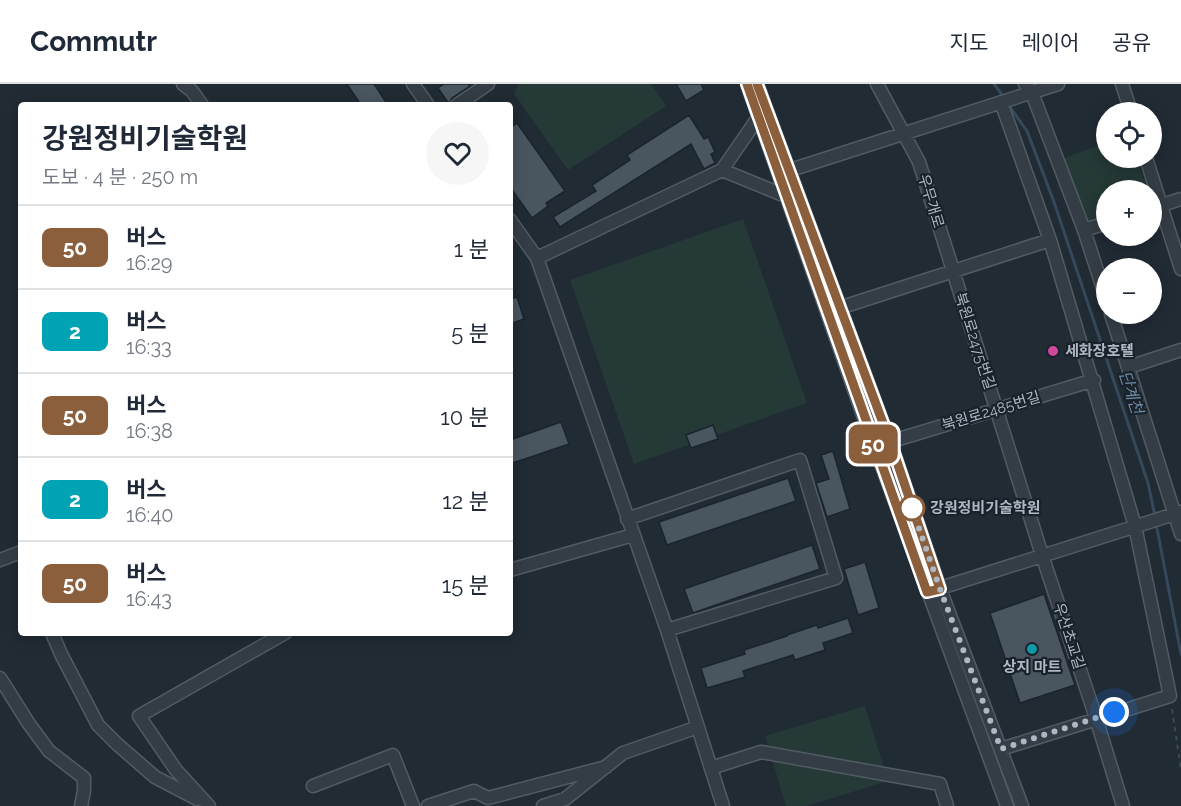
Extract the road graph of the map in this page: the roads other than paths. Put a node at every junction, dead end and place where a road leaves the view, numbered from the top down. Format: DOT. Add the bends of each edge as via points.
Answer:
graph roads {
  1 [pos="183,84"];
  2 [pos="413,84"];
  3 [pos="488,84"];
  4 [pos="747,84"];
  5 [pos="756,84"];
  6 [pos="877,84"];
  7 [pos="1058,84"];
  8 [pos="1122,84"];
  9 [pos="1033,89"];
  10 [pos="200,102"];
  11 [pos="426,102"];
  12 [pos="461,102"];
  13 [pos="1001,102"];
  14 [pos="1128,102"];
  15 [pos="760,115"];
  16 [pos="904,133"];
  17 [pos="722,170"];
  18 [pos="784,172"];
  19 [pos="788,197"];
  20 [pos="1181,199"];
  21 [pos="1162,205"];
  22 [pos="1162,220"];
  23 [pos="513,224"];
  24 [pos="1096,226"];
  25 [pos="1084,230"];
  26 [pos="1050,240"];
  27 [pos="537,258"];
  28 [pos="1096,267"];
  29 [pos="1181,269"];
  30 [pos="952,272"];
  31 [pos="839,308"];
  32 [pos="1114,324"];
  33 [pos="1181,350"];
  34 [pos="1129,367"];
  35 [pos="1094,380"];
  36 [pos="997,410"];
  37 [pos="889,442"];
  38 [pos="1175,514"];
  39 [pos="627,519"];
  40 [pos="1141,524"];
  41 [pos="1181,534"];
  42 [pos="633,535"];
  43 [pos="18,553"];
  44 [pos="1042,555"];
  45 [pos="0,560"];
  46 [pos="513,569"];
  47 [pos="934,591"];
  48 [pos="667,630"];
  49 [pos="53,636"];
  50 [pos="280,636"];
  51 [pos="0,678"];
  52 [pos="1096,718"];
  53 [pos="698,727"];
  54 [pos="1001,749"];
  55 [pos="606,767"];
  56 [pos="711,768"];
  57 [pos="313,786"];
  58 [pos="81,806"];
  59 [pos="208,806"];
  60 [pos="413,806"];
  61 [pos="429,806"];
  62 [pos="543,806"];
  63 [pos="723,806"];
  64 [pos="947,806"];
  65 [pos="1007,806"];
  66 [pos="1022,806"];
  67 [pos="1123,806"];
  1 -- 10 [label="street"];
  2 -- 11 [label="street"];
  3 -- 12 [label="street"];
  4 -- 15 [label="street"];
  5 -- 18 [label="street"];
  6 -- 16 [label="street, 우무개로"];
  7 -- 9 [label="street"];
  8 -- 14 [label="street"];
  9 -- 13 [label="street"];
  9 -- 25 [label="street"];
  13 -- 16 [label="street"];
  13 -- 26 [label="street"];
  15 -- 17 [label="street"];
  15 -- 18 [label="street"];
  16 -- 18 [label="street"];
  16 -- 30 [label="street, 우무개로" via="920,162"];
  17 -- 19 [label="street"];
  17 -- 27 [label="street"];
  18 -- 19 [label="street"];
  18 -- 31 [label="street"];
  19 -- 47 [label="street" via="863,415"];
  20 -- 21 [label="street"];
  22 -- 29 [label="street"];
  23 -- 27 [label="street"];
  24 -- 25 [label="street"];
  25 -- 28 [label="street"];
  26 -- 30 [label="street, 북원로2475번길"];
  26 -- 35 [label="street"];
  27 -- 39 [label="street"];
  30 -- 31 [label="street, 북원로2475번길"];
  30 -- 36 [label="street, 북원로2475번길"];
  31 -- 37 [label="street"];
  32 -- 34 [label="street"];
  33 -- 34 [label="street"];
  34 -- 38 [label="street"];
  35 -- 36 [label="street, 북원로2485번길"];
  35 -- 40 [label="street"];
  36 -- 37 [label="street, 북원로2485번길"];
  36 -- 44 [label="street, 우산초교길"];
  37 -- 47 [label="street"];
  38 -- 40 [label="street"];
  38 -- 41 [label="street"];
  39 -- 42 [label="street"];
  39 -- 48 [label="street" via="800,460 836,578"];
  40 -- 44 [label="street"];
  40 -- 52 [label="street" via="1170,696"];
  42 -- 46 [label="street"];
  42 -- 48 [label="street"];
  43 -- 45 [label="street"];
  44 -- 47 [label="street"];
  44 -- 52 [label="street, 우산초교길"];
  47 -- 54 [label="street"];
  47 -- 65 [label="street"];
  48 -- 53 [label="street"];
  49 -- 59 [label="street" via="98,724 155,777"];
  50 -- 59 [label="street" via="139,716 176,770"];
  51 -- 58 [label="street" via="49,751 84,778"];
  52 -- 54 [label="street"];
  52 -- 67 [label="street, 우산초교길"];
  53 -- 55 [label="street" via="623,753"];
  53 -- 56 [label="street"];
  54 -- 66 [label="street"];
  55 -- 61 [label="street" via="488,798 474,791"];
  55 -- 62 [label="street" via="565,799"];
  56 -- 63 [label="street"];
  56 -- 64 [label="street" via="761,752 940,784"];
  57 -- 60 [label="street" via="393,756"];
}
